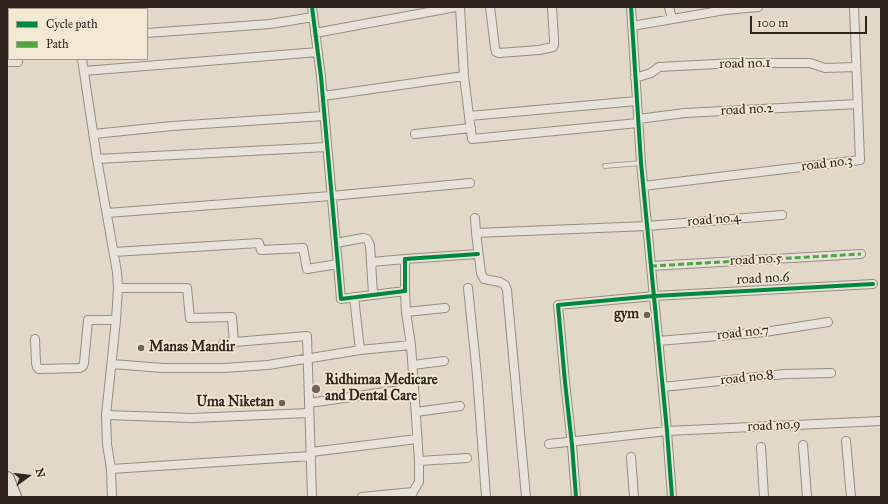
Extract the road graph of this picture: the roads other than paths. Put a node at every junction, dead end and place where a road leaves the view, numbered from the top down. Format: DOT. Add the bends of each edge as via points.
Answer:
graph roads {
  1 [pos="76,7"];
  2 [pos="312,7"];
  3 [pos="456,7"];
  4 [pos="460,7"];
  5 [pos="490,7"];
  6 [pos="552,7"];
  7 [pos="631,7"];
  8 [pos="669,7"];
  9 [pos="758,7"];
  10 [pos="854,7"];
  11 [pos="73,8"];
  12 [pos="724,9"];
  13 [pos="313,17"];
  14 [pos="672,19"];
  15 [pos="632,26"];
  16 [pos="148,33"];
  17 [pos="315,33"];
  18 [pos="318,52"];
  19 [pos="82,60"];
  20 [pos="7,62"];
  21 [pos="18,62"];
  22 [pos="856,66"];
  23 [pos="84,72"];
  24 [pos="464,76"];
  25 [pos="635,78"];
  26 [pos="323,96"];
  27 [pos="637,101"];
  28 [pos="858,104"];
  29 [pos="324,116"];
  30 [pos="469,116"];
  31 [pos="638,121"];
  32 [pos="470,128"];
  33 [pos="94,134"];
  34 [pos="415,134"];
  35 [pos="327,147"];
  36 [pos="97,159"];
  37 [pos="641,163"];
  38 [pos="605,166"];
  39 [pos="470,183"];
  40 [pos="643,186"];
  41 [pos="331,196"];
  42 [pos="107,213"];
  43 [pos="782,215"];
  44 [pos="475,218"];
  45 [pos="647,226"];
  46 [pos="476,233"];
  47 [pos="336,242"];
  48 [pos="114,252"];
  49 [pos="478,254"];
  50 [pos="861,254"];
  51 [pos="405,259"];
  52 [pos="372,262"];
  53 [pos="338,264"];
  54 [pos="651,266"];
  55 [pos="873,284"];
  56 [pos="118,288"];
  57 [pos="468,288"];
  58 [pos="405,292"];
  59 [pos="373,294"];
  60 [pos="654,296"];
  61 [pos="354,297"];
  62 [pos="445,308"];
  63 [pos="406,312"];
  64 [pos="116,320"];
  65 [pos="828,322"];
  66 [pos="35,339"];
  67 [pos="658,341"];
  68 [pos="223,343"];
  69 [pos="234,343"];
  70 [pos="411,345"];
  71 [pos="360,350"];
  72 [pos="308,360"];
  73 [pos="444,361"];
  74 [pos="112,364"];
  75 [pos="412,365"];
  76 [pos="831,372"];
  77 [pos="663,387"];
  78 [pos="414,388"];
  79 [pos="309,403"];
  80 [pos="460,406"];
  81 [pos="416,412"];
  82 [pos="309,413"];
  83 [pos="106,415"];
  84 [pos="881,421"];
  85 [pos="667,431"];
  86 [pos="417,439"];
  87 [pos="572,441"];
  88 [pos="846,441"];
  89 [pos="549,444"];
  90 [pos="803,445"];
  91 [pos="761,447"];
  92 [pos="311,454"];
  93 [pos="631,457"];
  94 [pos="467,458"];
  95 [pos="419,461"];
  96 [pos="111,469"];
  97 [pos="7,479"];
  98 [pos="412,494"];
  99 [pos="14,497"];
  100 [pos="112,497"];
  101 [pos="312,497"];
  102 [pos="362,497"];
  103 [pos="486,497"];
  104 [pos="526,497"];
  105 [pos="576,497"];
  106 [pos="634,497"];
  107 [pos="672,497"];
  108 [pos="764,497"];
  109 [pos="806,497"];
  110 [pos="851,497"];
  1 -- 11 [label="street"];
  2 -- 13 [label="street"];
  3 -- 17 [label="street"];
  4 -- 24 [label="street"];
  5 -- 6 [label="street" via="495,48 499,53 553,47"];
  7 -- 15 [label="street"];
  8 -- 14 [label="street"];
  9 -- 12 [label="street"];
  10 -- 22 [label="street, road no.3"];
  12 -- 14 [label="street"];
  13 -- 16 [label="street" via="270,24"];
  13 -- 17 [label="street"];
  14 -- 15 [label="street"];
  15 -- 25 [label="street"];
  17 -- 18 [label="street"];
  18 -- 23 [label="street"];
  18 -- 26 [label="street"];
  19 -- 23 [label="street"];
  20 -- 21 [label="street"];
  22 -- 25 [label="street, road no.1" via="825,68 810,63 735,63 659,68"];
  22 -- 28 [label="street, road no.3"];
  23 -- 33 [label="street"];
  24 -- 26 [label="street"];
  24 -- 30 [label="street"];
  25 -- 27 [label="street"];
  26 -- 29 [label="street"];
  27 -- 30 [label="street"];
  27 -- 31 [label="street"];
  28 -- 31 [label="street, road no.2" via="685,113"];
  28 -- 40 [label="street, road no.3" via="860,160"];
  29 -- 33 [label="street"];
  29 -- 35 [label="street"];
  30 -- 32 [label="street"];
  31 -- 32 [label="street, road no.2" via="472,139"];
  31 -- 37 [label="street"];
  32 -- 34 [label="street"];
  33 -- 36 [label="street"];
  35 -- 36 [label="street"];
  35 -- 41 [label="street"];
  36 -- 42 [label="street"];
  37 -- 38 [label="lane"];
  37 -- 40 [label="street"];
  39 -- 41 [label="street"];
  40 -- 45 [label="street"];
  41 -- 42 [label="street"];
  41 -- 47 [label="street"];
  42 -- 48 [label="street"];
  43 -- 45 [label="street, road no.4"];
  44 -- 46 [label="street"];
  45 -- 46 [label="street, road no.4"];
  45 -- 54 [label="street"];
  46 -- 49 [label="street"];
  47 -- 52 [label="street" via="367,239"];
  47 -- 53 [label="street"];
  48 -- 53 [label="street" via="259,243 261,250 303,248 307,269"];
  48 -- 56 [label="street"];
  49 -- 51 [label="street"];
  49 -- 104 [label="street" via="484,279 500,282 507,290"];
  50 -- 54 [label="street, road no.5"];
  51 -- 52 [label="street"];
  51 -- 58 [label="street"];
  52 -- 59 [label="street"];
  53 -- 61 [label="street" via="341,299"];
  54 -- 60 [label="street"];
  55 -- 60 [label="street, road no.6"];
  56 -- 64 [label="street"];
  56 -- 69 [label="street" via="187,288 190,318 232,317"];
  57 -- 103 [label="street"];
  58 -- 59 [label="street"];
  58 -- 63 [label="street"];
  59 -- 61 [label="street"];
  60 -- 67 [label="street"];
  60 -- 87 [label="street, road no.6" via="558,305"];
  61 -- 71 [label="street"];
  62 -- 63 [label="street"];
  63 -- 70 [label="street"];
  64 -- 66 [label="street" via="88,320 84,363 80,368 37,367"];
  64 -- 74 [label="street"];
  65 -- 67 [label="street, road no.7" via="765,332"];
  67 -- 77 [label="street"];
  68 -- 69 [label="street"];
  69 -- 72 [label="street" via="307,336"];
  70 -- 71 [label="street"];
  70 -- 75 [label="street"];
  71 -- 72 [label="street"];
  72 -- 74 [label="street" via="222,368 163,368"];
  72 -- 79 [label="street"];
  73 -- 75 [label="street"];
  74 -- 83 [label="street"];
  75 -- 78 [label="street"];
  76 -- 77 [label="street, road no.8" via="785,374"];
  77 -- 85 [label="street"];
  78 -- 79 [label="street"];
  78 -- 81 [label="street"];
  79 -- 82 [label="street"];
  80 -- 81 [label="street"];
  81 -- 86 [label="street"];
  82 -- 83 [label="street" via="192,418"];
  82 -- 92 [label="street"];
  83 -- 96 [label="street"];
  84 -- 85 [label="street, road no.9"];
  85 -- 87 [label="street, road no.9"];
  85 -- 107 [label="street"];
  86 -- 92 [label="street"];
  86 -- 95 [label="street"];
  87 -- 89 [label="street, road no.9"];
  87 -- 105 [label="street"];
  88 -- 110 [label="street"];
  90 -- 109 [label="street"];
  91 -- 108 [label="street"];
  92 -- 96 [label="street"];
  92 -- 101 [label="street"];
  93 -- 106 [label="street"];
  94 -- 95 [label="street"];
  95 -- 98 [label="street" via="419,482"];
  96 -- 100 [label="street"];
  97 -- 99 [label="highway"];
  98 -- 102 [label="street"];
}
